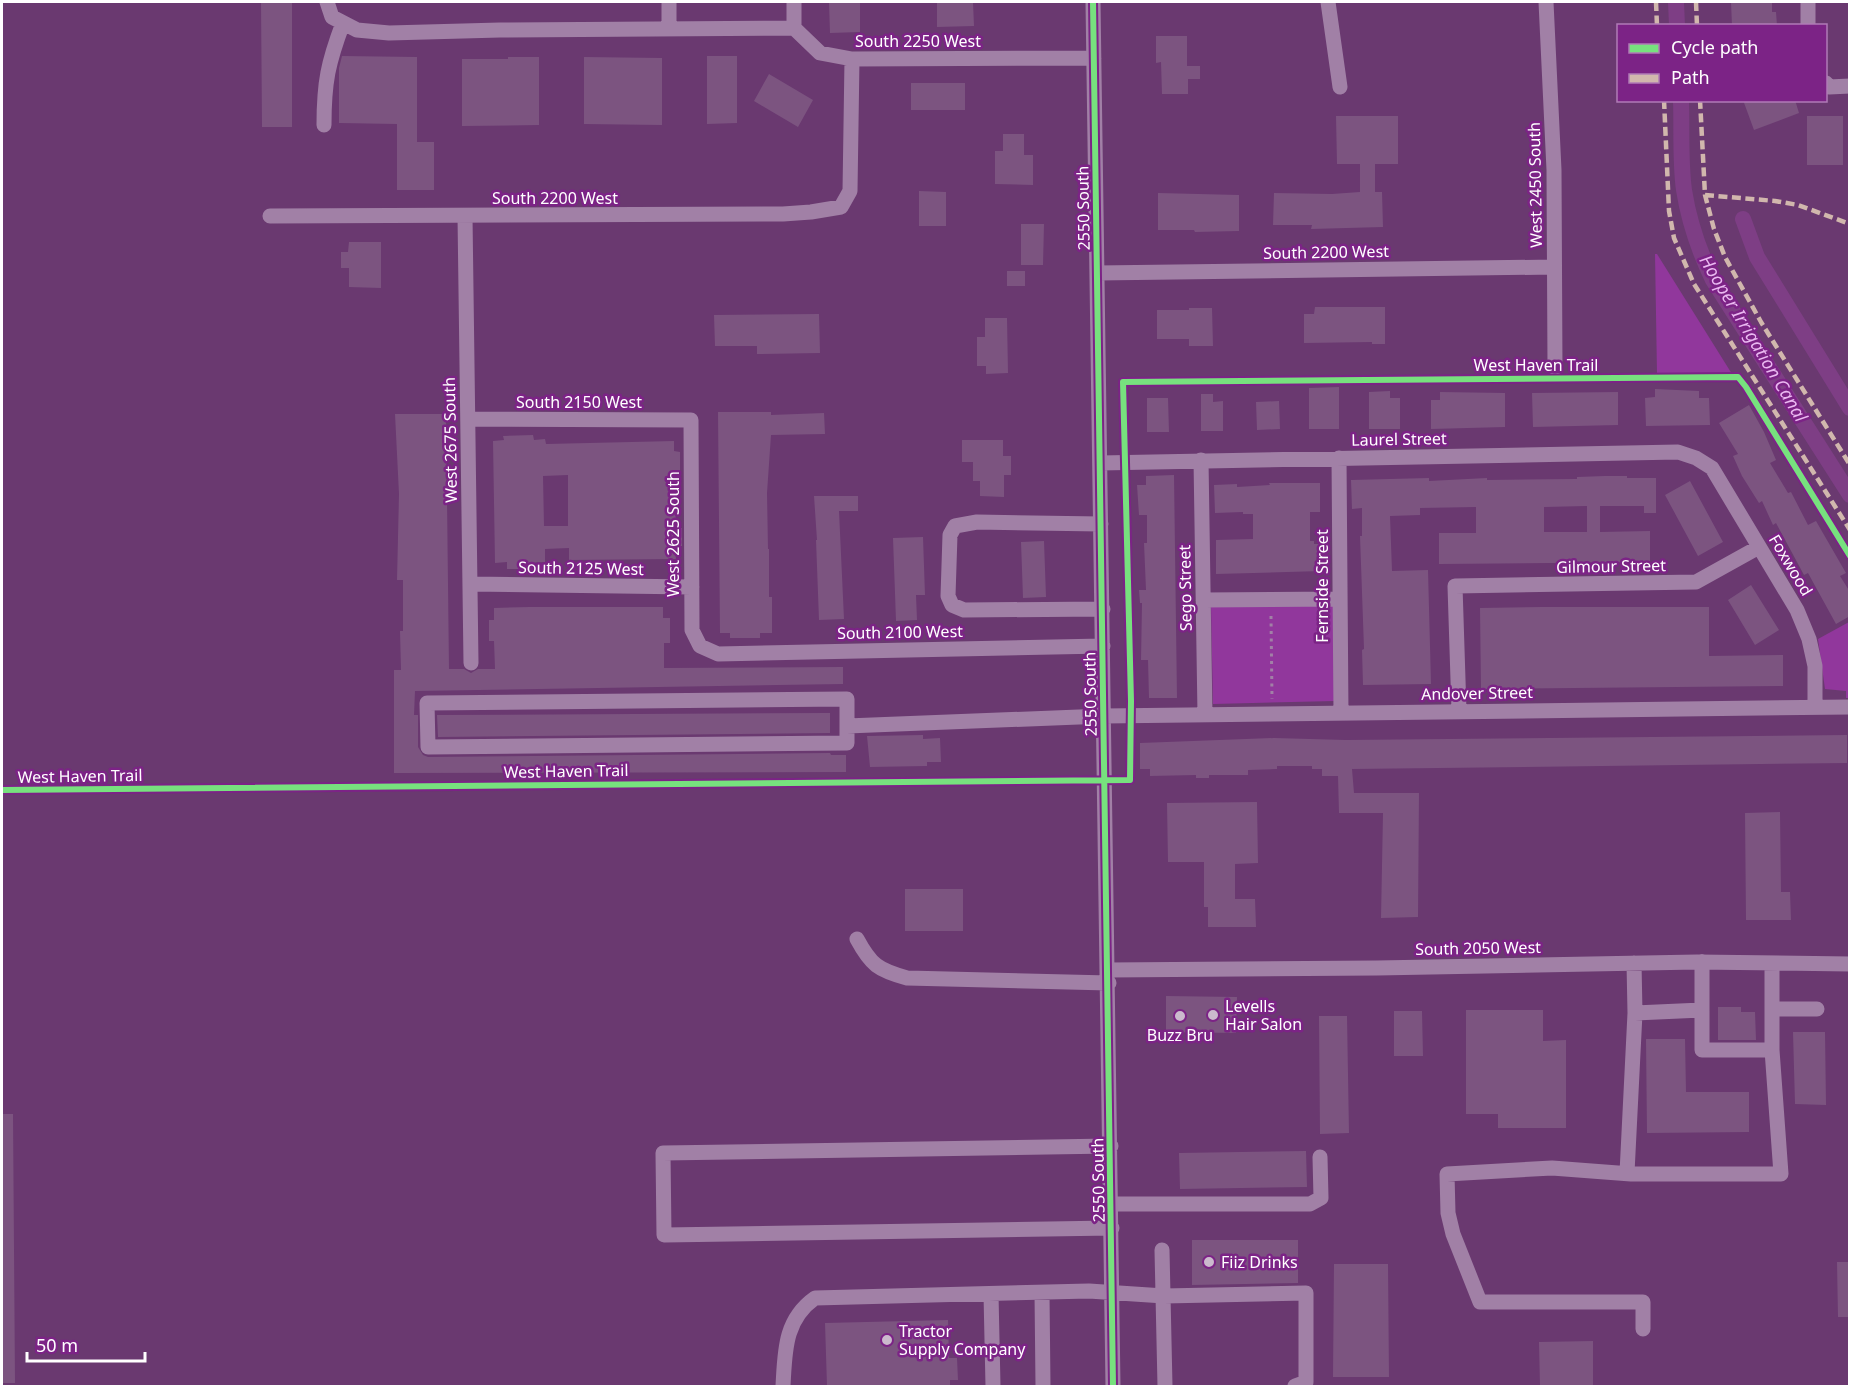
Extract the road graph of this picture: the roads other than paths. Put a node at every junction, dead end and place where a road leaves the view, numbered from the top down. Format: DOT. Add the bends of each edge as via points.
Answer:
graph roads {
  1 [pos="327,2"];
  2 [pos="669,2"];
  3 [pos="794,2"];
  4 [pos="1093,2"];
  5 [pos="1328,2"];
  6 [pos="1546,2"];
  7 [pos="1808,2"];
  8 [pos="343,23"];
  9 [pos="1808,24"];
  10 [pos="794,28"];
  11 [pos="669,29"];
  12 [pos="1094,58"];
  13 [pos="852,60"];
  14 [pos="1828,85"];
  15 [pos="1850,86"];
  16 [pos="1340,87"];
  17 [pos="324,125"];
  18 [pos="270,216"];
  19 [pos="465,216"];
  20 [pos="1554,267"];
  21 [pos="1097,273"];
  22 [pos="1555,368"];
  23 [pos="468,419"];
  24 [pos="691,420"];
  25 [pos="1339,458"];
  26 [pos="1696,458"];
  27 [pos="1201,460"];
  28 [pos="1101,463"];
  29 [pos="1101,524"];
  30 [pos="1759,547"];
  31 [pos="470,584"];
  32 [pos="692,587"];
  33 [pos="1340,599"];
  34 [pos="1203,600"];
  35 [pos="1103,609"];
  36 [pos="700,646"];
  37 [pos="1103,646"];
  38 [pos="471,663"];
  39 [pos="1815,707"];
  40 [pos="1850,707"];
  41 [pos="1459,711"];
  42 [pos="1341,713"];
  43 [pos="1205,715"];
  44 [pos="1104,716"];
  45 [pos="847,726"];
  46 [pos="857,939"];
  47 [pos="1702,962"];
  48 [pos="1634,963"];
  49 [pos="1772,963"];
  50 [pos="1850,964"];
  51 [pos="1108,976"];
  52 [pos="1817,1009"];
  53 [pos="1702,1010"];
  54 [pos="1772,1010"];
  55 [pos="1635,1013"];
  56 [pos="1772,1050"];
  57 [pos="1111,1146"];
  58 [pos="1320,1157"];
  59 [pos="1627,1173"];
  60 [pos="1112,1204"];
  61 [pos="1112,1228"];
  62 [pos="1162,1250"];
  63 [pos="1042,1293"];
  64 [pos="991,1294"];
  65 [pos="1113,1294"];
  66 [pos="1164,1296"];
  67 [pos="1643,1329"];
  68 [pos="1301,1384"];
  69 [pos="783,1386"];
  70 [pos="993,1386"];
  71 [pos="1043,1386"];
  72 [pos="1113,1386"];
  73 [pos="1165,1386"];
  1 -- 8 [label="street" via="332,17"];
  2 -- 11 [label="street"];
  3 -- 10 [label="street"];
  4 -- 12 [label="street, 2550 South"];
  5 -- 16 [label="street"];
  6 -- 20 [label="street, West 2450 South"];
  7 -- 9 [label="street"];
  8 -- 11 [label="street" via="357,30 389,33"];
  8 -- 17 [label="street" via="327,71"];
  10 -- 11 [label="street"];
  10 -- 13 [label="street, South 2250 West" via="820,53"];
  12 -- 13 [label="street, South 2250 West"];
  12 -- 21 [label="street, 2550 South"];
  13 -- 19 [label="street, South 2200 West" via="850,191 841,207 783,214"];
  14 -- 15 [label="street"];
  18 -- 19 [label="street, South 2200 West"];
  19 -- 23 [label="street, West 2675 South"];
  20 -- 21 [label="street, South 2200 West"];
  20 -- 22 [label="street, West 2450 South"];
  21 -- 28 [label="street, 2550 South"];
  23 -- 24 [label="street, South 2150 West"];
  23 -- 31 [label="street, West 2675 South"];
  24 -- 32 [label="street, West 2625 South"];
  25 -- 26 [label="street, Laurel Street" via="1678,452"];
  25 -- 27 [label="street, Laurel Street"];
  25 -- 33 [label="street, Fernside Street"];
  26 -- 30 [label="street, Foxwood" via="1712,468"];
  27 -- 28 [label="street, Laurel Street"];
  27 -- 34 [label="street, Sego Street"];
  28 -- 29 [label="street, 2550 South"];
  29 -- 35 [label="street, 2550 South"];
  29 -- 35 [label="street" via="977,522 955,526 950,535 948,596 952,605 964,610"];
  30 -- 39 [label="street, Foxwood" via="1797,610 1809,639 1815,666"];
  30 -- 41 [label="street, Gilmour Street" via="1696,582 1455,586"];
  31 -- 32 [label="street, South 2125 West"];
  31 -- 38 [label="street, West 2675 South"];
  32 -- 36 [label="street, West 2625 South" via="692,630"];
  33 -- 34 [label="street"];
  33 -- 42 [label="street, Fernside Street"];
  34 -- 43 [label="street, Sego Street"];
  35 -- 37 [label="street, 2550 South"];
  36 -- 37 [label="street, South 2100 West" via="718,654"];
  37 -- 44 [label="street, 2550 South"];
  39 -- 40 [label="street, Andover Street"];
  39 -- 41 [label="street, Andover Street"];
  41 -- 42 [label="street, Andover Street"];
  42 -- 43 [label="street, Andover Street"];
  43 -- 44 [label="street, Andover Street"];
  44 -- 45 [label="street, Andover Street"];
  44 -- 51 [label="street, 2550 South"];
  45 -- 45 [label="street" via="847,743 428,747 427,703 847,699"];
  46 -- 51 [label="street, South 2050 West" via="868,959 887,972 907,978"];
  47 -- 48 [label="street, South 2050 West"];
  47 -- 49 [label="street, South 2050 West"];
  47 -- 53 [label="street"];
  48 -- 51 [label="street, South 2050 West"];
  48 -- 55 [label="street"];
  49 -- 50 [label="street, South 2050 West"];
  49 -- 54 [label="street"];
  51 -- 57 [label="street, 2550 South"];
  52 -- 54 [label="street"];
  53 -- 55 [label="street"];
  53 -- 56 [label="street" via="1702,1050"];
  54 -- 56 [label="street"];
  55 -- 59 [label="street"];
  56 -- 59 [label="street" via="1780,1174"];
  57 -- 60 [label="street, 2550 South"];
  57 -- 61 [label="street" via="663,1153 663,1165 664,1234"];
  58 -- 60 [label="street" via="1321,1198 1310,1204"];
  59 -- 67 [label="street" via="1551,1168 1447,1174 1448,1213 1480,1302 1643,1302"];
  60 -- 61 [label="street, 2550 South"];
  61 -- 65 [label="street, 2550 South"];
  62 -- 66 [label="street"];
  63 -- 64 [label="street"];
  63 -- 65 [label="street"];
  63 -- 71 [label="street"];
  64 -- 69 [label="street" via="815,1298 802,1308 786,1341"];
  64 -- 70 [label="street"];
  65 -- 66 [label="street"];
  65 -- 72 [label="street, 2550 South"];
  66 -- 68 [label="street" via="1306,1293"];
  66 -- 73 [label="street"];
}
